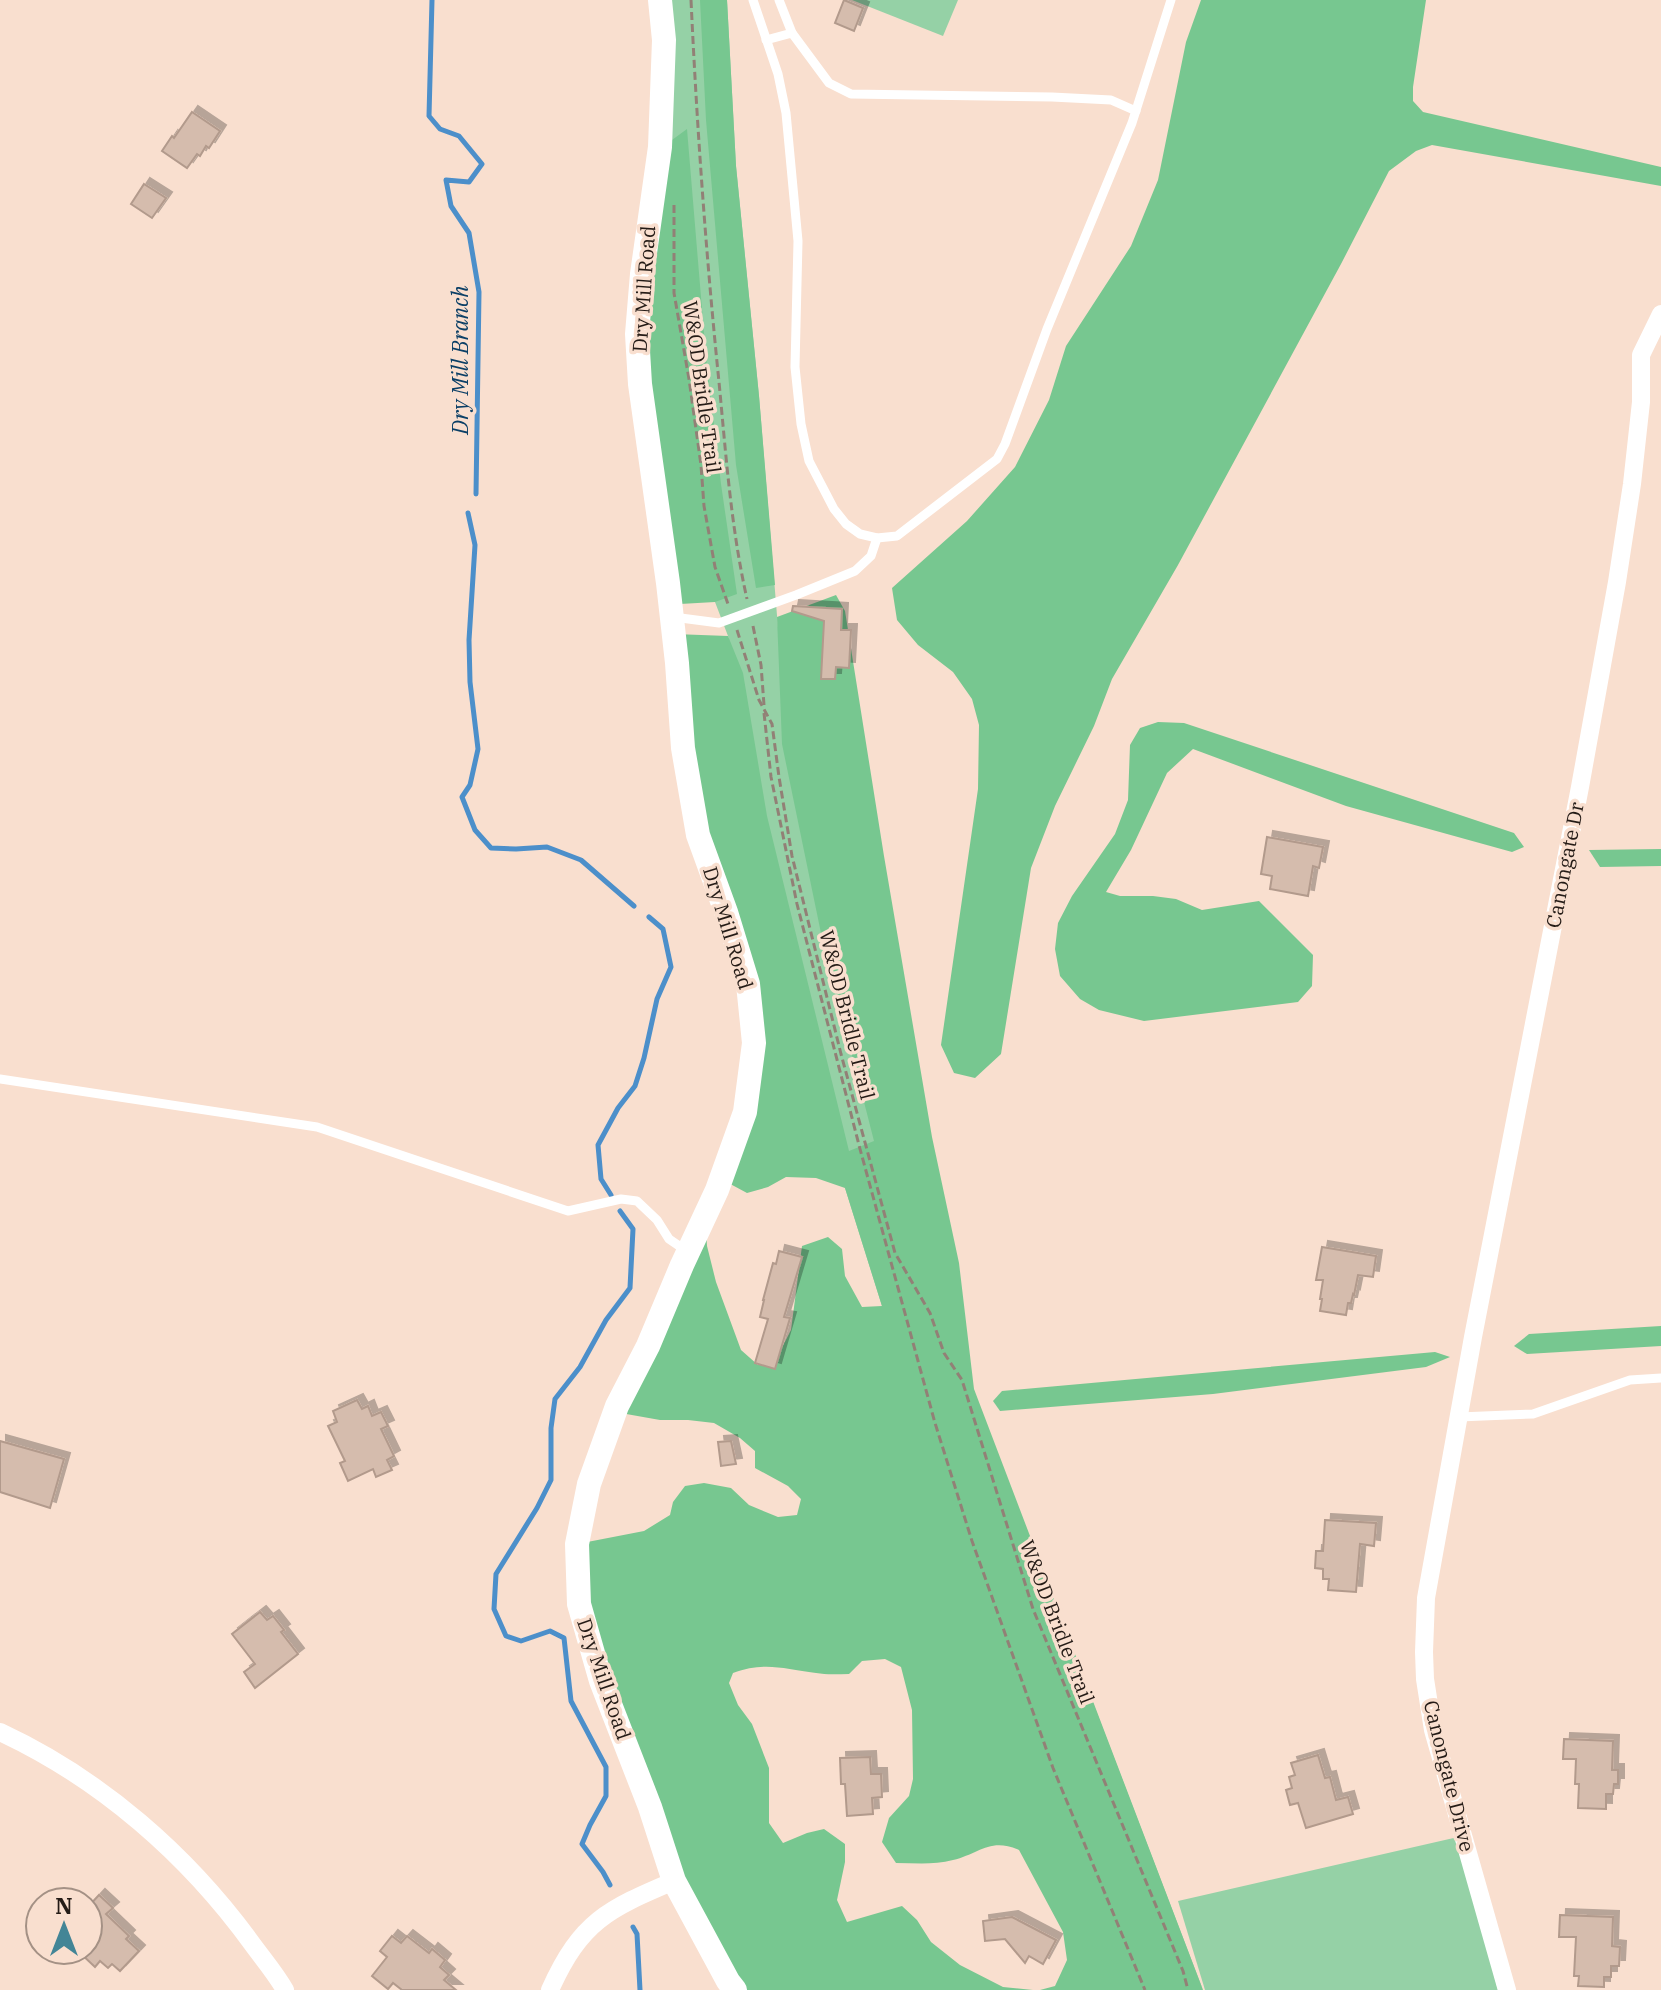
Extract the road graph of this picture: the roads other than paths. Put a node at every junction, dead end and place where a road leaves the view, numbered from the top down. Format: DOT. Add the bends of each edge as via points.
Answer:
graph roads {
  1 [pos="660,0"];
  2 [pos="753,0"];
  3 [pos="779,0"];
  4 [pos="1171,0"];
  5 [pos="792,33"];
  6 [pos="766,40"];
  7 [pos="1136,111"];
  8 [pos="1661,314"];
  9 [pos="877,538"];
  10 [pos="672,617"];
  11 [pos="0,1079"];
  12 [pos="688,1252"];
  13 [pos="1661,1378"];
  14 [pos="1459,1417"];
  15 [pos="0,1732"];
  16 [pos="674,1881"];
  17 [pos="285,1990"];
  18 [pos="550,1990"];
  19 [pos="735,1990"];
  20 [pos="1507,1990"];
  1 -- 10 [label="street, Dry Mill Road" via="660,147 637,334"];
  2 -- 6 [label="lane"];
  3 -- 5 [label="lane"];
  4 -- 7 [label="lane"];
  5 -- 6 [label="lane"];
  5 -- 7 [label="lane" via="829,83 851,94 1111,100"];
  6 -- 9 [label="lane" via="786,113 795,193 795,367 809,461 846,524"];
  7 -- 9 [label="lane" via="997,459 897,536"];
  8 -- 14 [label="street, Canongate Dr" via="1641,355 1641,402 1617,582"];
  9 -- 10 [label="lane" via="871,556 855,571 733,619 719,623"];
  10 -- 12 [label="street, Dry Mill Road" via="683,748 698,835 748,984 754,1043 745,1112"];
  11 -- 12 [label="lane" via="317,1127 568,1211 621,1199 637,1201 669,1239"];
  12 -- 16 [label="street, Dry Mill Road" via="617,1406 589,1484 577,1544 579,1604 601,1681"];
  13 -- 14 [label="lane" via="1630,1380 1533,1414"];
  14 -- 20 [label="street, Canongate Drive" via="1426,1598 1425,1679 1439,1754"];
  15 -- 17 [label="street" via="74,1774 158,1836 241,1928"];
  16 -- 18 [label="street" via="624,1903 590,1927"];
  16 -- 19 [label="street, Dry Mill Road"];
}
